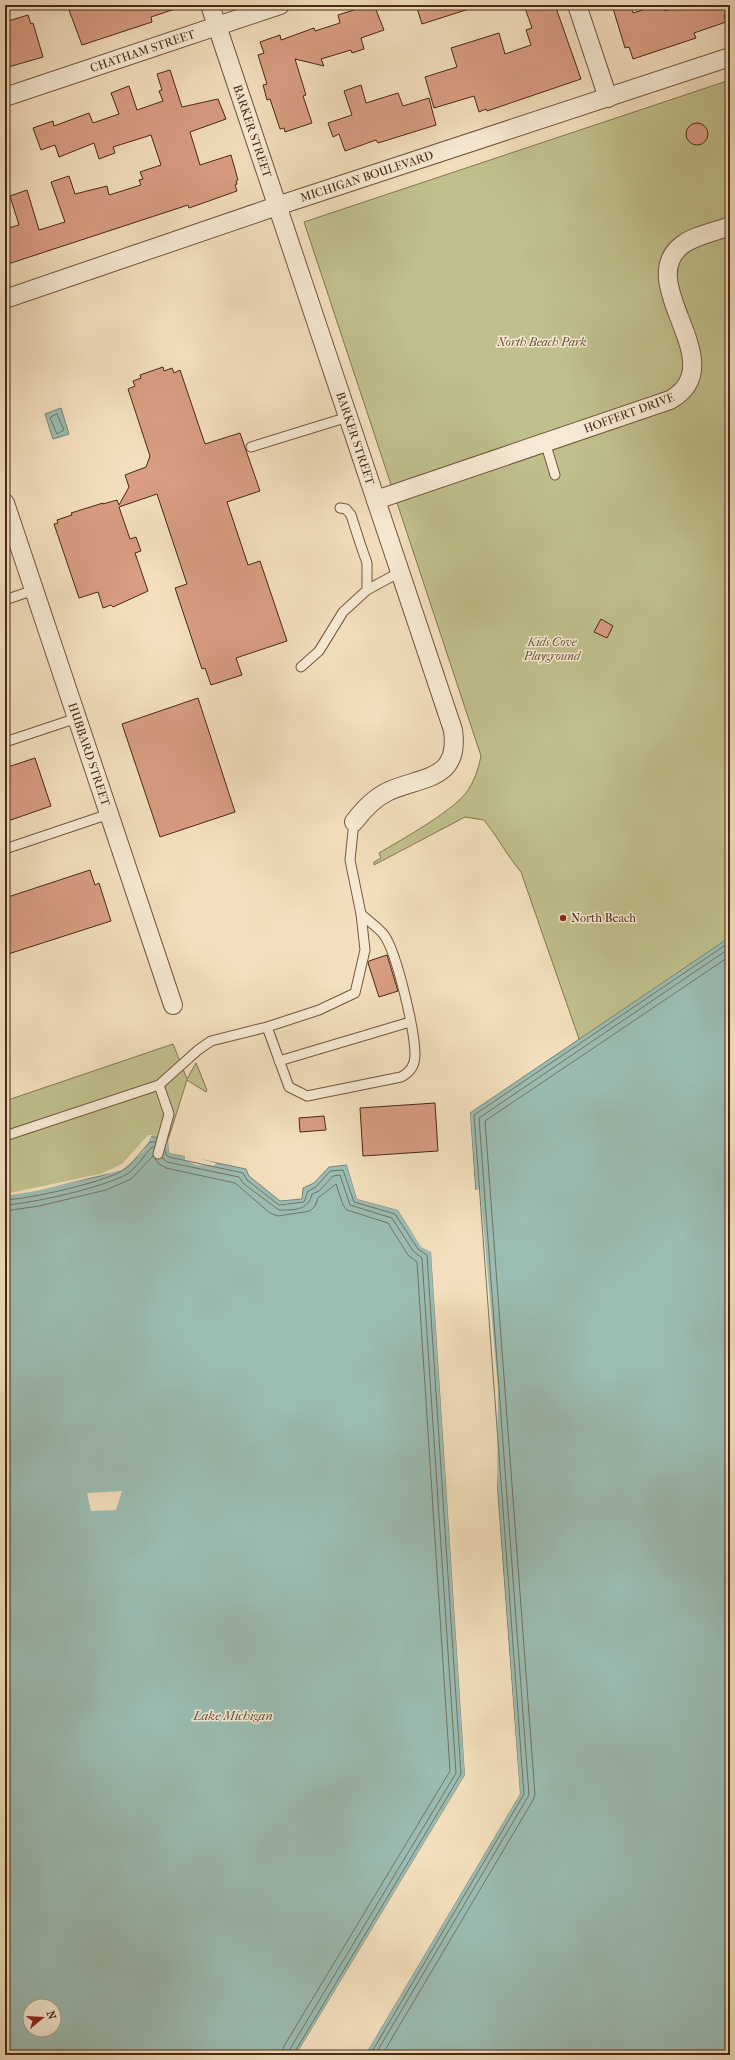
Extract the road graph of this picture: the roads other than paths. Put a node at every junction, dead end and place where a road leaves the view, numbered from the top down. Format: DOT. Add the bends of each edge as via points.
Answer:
graph roads {
  1 [pos="210,5"];
  2 [pos="280,5"];
  3 [pos="577,5"];
  4 [pos="217,26"];
  5 [pos="730,57"];
  6 [pos="5,97"];
  7 [pos="608,98"];
  8 [pos="277,206"];
  9 [pos="730,226"];
  10 [pos="5,299"];
  11 [pos="348,417"];
  12 [pos="545,442"];
  13 [pos="251,447"];
  14 [pos="555,475"];
  15 [pos="376,500"];
  16 [pos="5,503"];
  17 [pos="340,508"];
  18 [pos="400,572"];
  19 [pos="34,590"];
  20 [pos="367,590"];
  21 [pos="5,600"];
  22 [pos="302,667"];
  23 [pos="77,718"];
  24 [pos="5,742"];
  25 [pos="109,814"];
  26 [pos="354,822"];
  27 [pos="5,849"];
  28 [pos="361,914"];
  29 [pos="173,1005"];
  30 [pos="410,1022"];
  31 [pos="268,1027"];
  32 [pos="279,1061"];
  33 [pos="160,1085"];
  34 [pos="5,1136"];
  35 [pos="158,1154"];
  1 -- 4 [label="street, BARKER STREET"];
  2 -- 4 [label="street, CHATHAM STREET"];
  3 -- 7 [label="street"];
  4 -- 6 [label="street, CHATHAM STREET"];
  4 -- 8 [label="street, BARKER STREET"];
  5 -- 7 [label="street, MICHIGAN BOULEVARD"];
  7 -- 8 [label="street, MICHIGAN BOULEVARD"];
  8 -- 10 [label="street, MICHIGAN BOULEVARD"];
  8 -- 11 [label="street, BARKER STREET"];
  9 -- 12 [label="street, HOFFERT DRIVE" via="691,240 682,245 672,258 668,277 670,288 695,363 694,373 686,390 670,400"];
  11 -- 13 [label="lane"];
  11 -- 15 [label="street, BARKER STREET"];
  12 -- 14 [label="lane"];
  12 -- 15 [label="street, HOFFERT DRIVE"];
  15 -- 18 [label="street, BARKER STREET"];
  16 -- 19 [label="street, HUBBARD STREET"];
  17 -- 20 [label="lane" via="346,509 351,516 360,543 366,563"];
  18 -- 20 [label="lane"];
  18 -- 26 [label="street, BARKER STREET" via="453,730 455,746 452,758 443,770 387,792 366,807"];
  19 -- 21 [label="lane"];
  19 -- 23 [label="street, HUBBARD STREET"];
  20 -- 22 [label="lane" via="344,612 319,651"];
  23 -- 24 [label="lane"];
  23 -- 25 [label="street, HUBBARD STREET"];
  25 -- 27 [label="lane"];
  25 -- 29 [label="street, HUBBARD STREET"];
  26 -- 28 [label="lane" via="350,860"];
  28 -- 30 [label="lane" via="384,936 406,999"];
  28 -- 31 [label="lane" via="365,950 355,993 319,1010"];
  30 -- 32 [label="lane"];
  30 -- 32 [label="lane" via="415,1055 412,1069 402,1077 307,1096 289,1087"];
  31 -- 32 [label="lane"];
  31 -- 33 [label="lane" via="211,1040"];
  33 -- 34 [label="lane"];
  33 -- 35 [label="lane" via="169,1114"];
}
